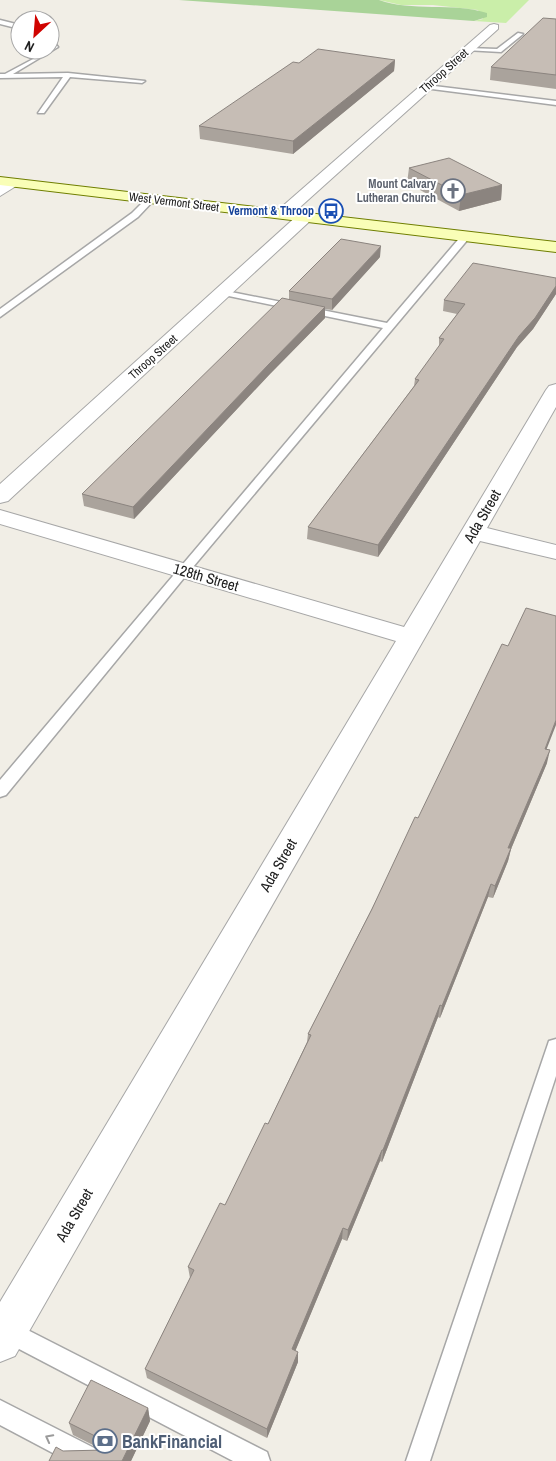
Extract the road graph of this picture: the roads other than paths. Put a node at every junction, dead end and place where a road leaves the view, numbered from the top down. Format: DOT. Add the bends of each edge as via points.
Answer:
graph roads {
  1 [pos="494,27"];
  2 [pos="520,34"];
  3 [pos="468,50"];
  4 [pos="34,60"];
  5 [pos="68,75"];
  6 [pos="2,76"];
  7 [pos="142,81"];
  8 [pos="426,87"];
  9 [pos="556,103"];
  10 [pos="41,111"];
  11 [pos="7,182"];
  12 [pos="0,191"];
  13 [pos="151,199"];
  14 [pos="283,214"];
  15 [pos="305,217"];
  16 [pos="466,236"];
  17 [pos="556,247"];
  18 [pos="224,292"];
  19 [pos="0,314"];
  20 [pos="390,326"];
  21 [pos="556,390"];
  22 [pos="0,496"];
  23 [pos="0,517"];
  24 [pos="473,532"];
  25 [pos="556,552"];
  26 [pos="183,570"];
  27 [pos="411,637"];
  28 [pos="0,791"];
  29 [pos="556,1047"];
  30 [pos="3,1335"];
  31 [pos="0,1412"];
  32 [pos="92,1461"];
  33 [pos="258,1461"];
  34 [pos="418,1461"];
  1 -- 3 [label="street, Throop Street"];
  2 -- 3 [label="lane" via="498,51"];
  3 -- 8 [label="street, Throop Street"];
  4 -- 6 [label="lane"];
  5 -- 6 [label="lane"];
  5 -- 7 [label="lane"];
  5 -- 10 [label="lane"];
  8 -- 9 [label="lane"];
  8 -- 14 [label="street, Throop Street"];
  11 -- 12 [label="street"];
  11 -- 13 [label="street, West Vermont Street"];
  13 -- 14 [label="street, West Vermont Street"];
  13 -- 19 [label="lane" via="135,215"];
  14 -- 15 [label="street, West Vermont Street"];
  15 -- 16 [label="street, West Vermont Street"];
  15 -- 18 [label="street, Throop Street"];
  16 -- 17 [label="street, West Vermont Street"];
  16 -- 20 [label="lane"];
  18 -- 20 [label="lane"];
  18 -- 22 [label="street, Throop Street"];
  20 -- 26 [label="lane"];
  21 -- 24 [label="street, Ada Street"];
  23 -- 26 [label="street, 128th Street"];
  24 -- 25 [label="street"];
  24 -- 27 [label="street, Ada Street"];
  26 -- 27 [label="street, 128th Street"];
  26 -- 28 [label="lane"];
  27 -- 30 [label="street, Ada Street"];
  29 -- 34 [label="lane"];
  30 -- 33 [label="lane"];
  32 -- 31 [label="lane, one-way"];
}
